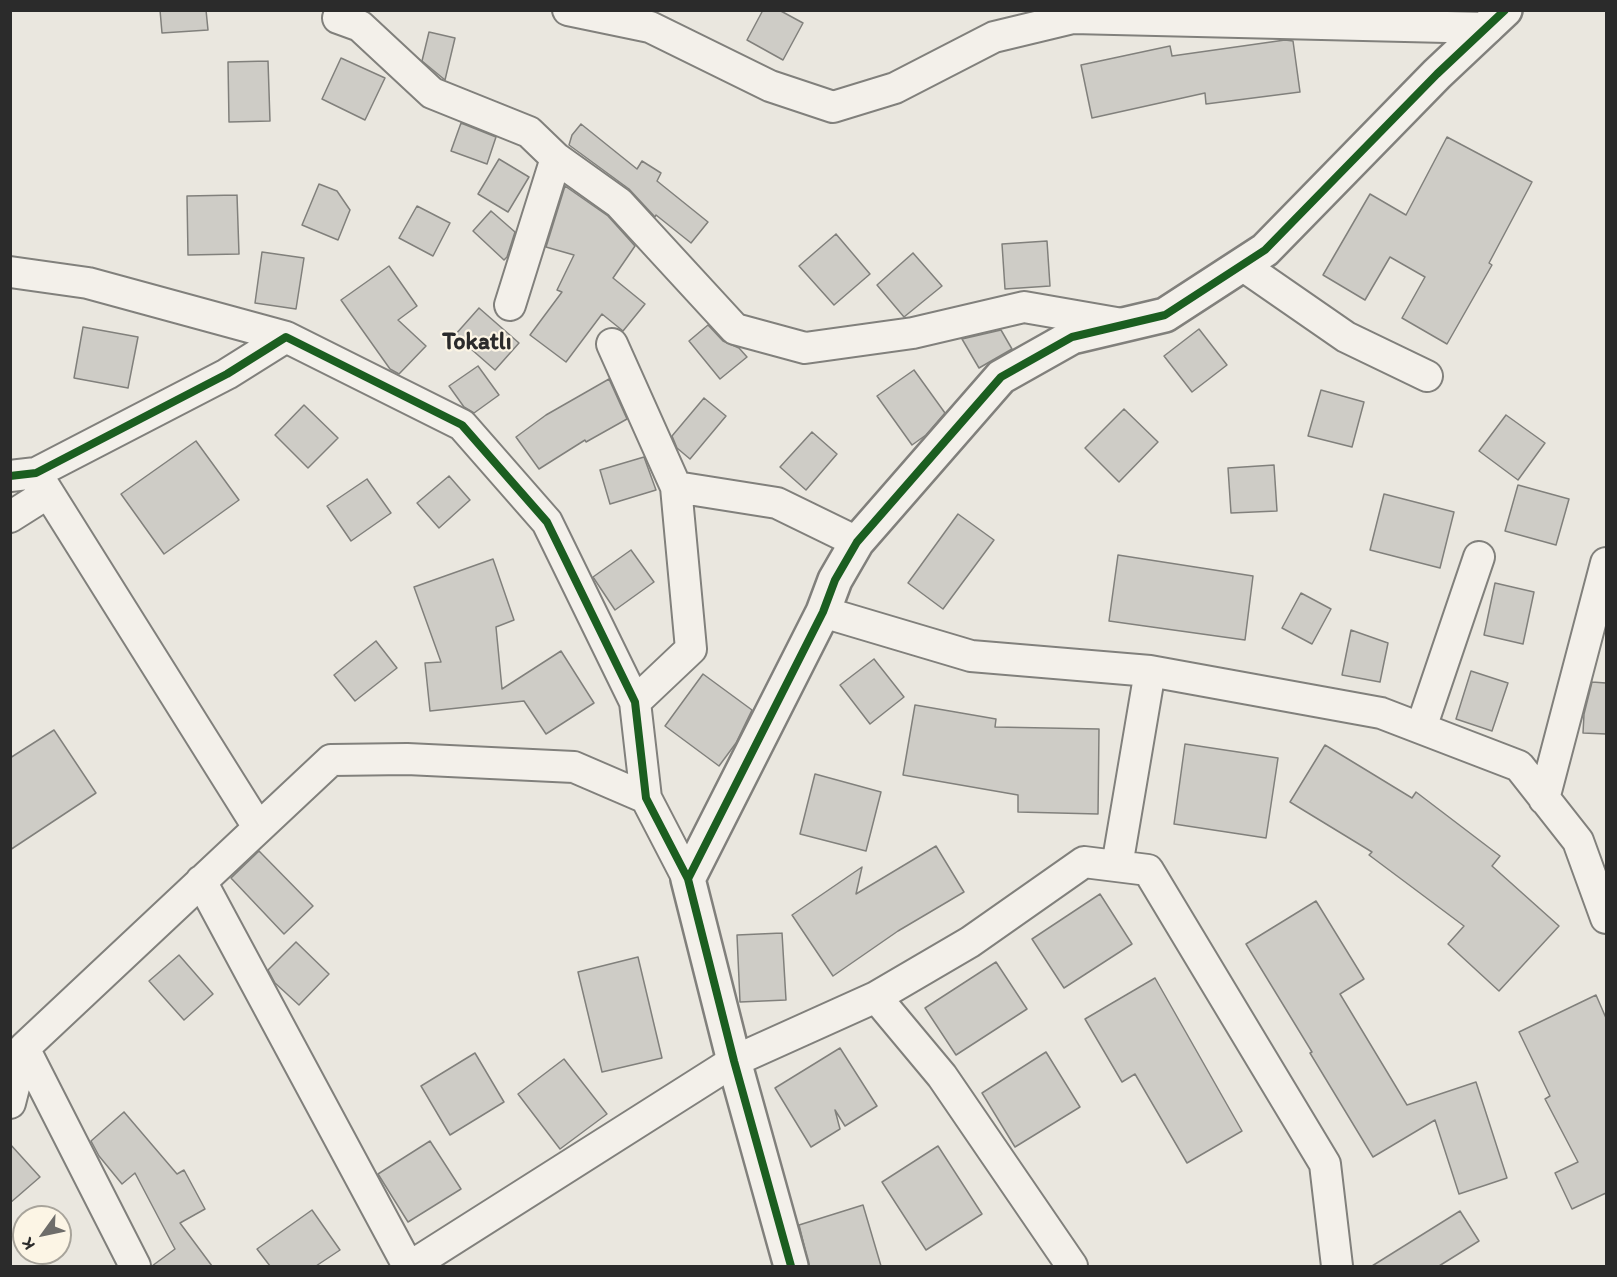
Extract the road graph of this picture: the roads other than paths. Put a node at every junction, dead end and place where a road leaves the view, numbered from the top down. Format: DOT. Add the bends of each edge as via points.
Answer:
graph roads {
  1 [pos="340,10"];
  2 [pos="568,10"];
  3 [pos="1496,19"];
  4 [pos="556,158"];
  5 [pos="1242,265"];
  6 [pos="10,272"];
  7 [pos="510,305"];
  8 [pos="1124,325"];
  9 [pos="286,337"];
  10 [pos="612,344"];
  11 [pos="1427,376"];
  12 [pos="31,481"];
  13 [pos="676,487"];
  14 [pos="10,517"];
  15 [pos="857,542"];
  16 [pos="1479,557"];
  17 [pos="1606,563"];
  18 [pos="824,612"];
  19 [pos="1150,671"];
  20 [pos="635,702"];
  21 [pos="1421,728"];
  22 [pos="646,798"];
  23 [pos="1544,799"];
  24 [pos="258,827"];
  25 [pos="1117,866"];
  26 [pos="688,879"];
  27 [pos="201,881"];
  28 [pos="1606,918"];
  29 [pos="876,997"];
  30 [pos="24,1048"];
  31 [pos="734,1061"];
  32 [pos="11,1102"];
  33 [pos="135,1266"];
  34 [pos="410,1266"];
  35 [pos="791,1266"];
  36 [pos="1072,1266"];
  37 [pos="1337,1266"];
  1 -- 4 [label="street" via="338,18 360,26 432,93 529,132"];
  2 -- 3 [label="street" via="650,27 770,86 833,106 895,88 994,38 1073,18"];
  3 -- 5 [label="street" via="1265,250"];
  4 -- 7 [label="street"];
  4 -- 8 [label="street" via="619,203 735,329 805,348 913,333 1024,307"];
  5 -- 8 [label="street" via="1165,315"];
  5 -- 11 [label="street" via="1346,337"];
  6 -- 9 [label="street" via="88,282"];
  8 -- 15 [label="street" via="1072,337 1001,376"];
  9 -- 12 [label="street" via="227,374"];
  9 -- 20 [label="street" via="462,425 547,522"];
  10 -- 13 [label="street"];
  12 -- 14 [label="street"];
  12 -- 24 [label="street"];
  13 -- 15 [label="street" via="777,503"];
  13 -- 20 [label="street" via="691,649"];
  15 -- 18 [label="street" via="835,580"];
  16 -- 21 [label="street"];
  17 -- 23 [label="street"];
  18 -- 19 [label="street" via="971,656"];
  18 -- 26 [label="street"];
  19 -- 21 [label="street" via="1381,713"];
  19 -- 25 [label="street"];
  20 -- 22 [label="street"];
  21 -- 23 [label="street" via="1519,766"];
  22 -- 24 [label="street" via="574,767 407,759 331,760"];
  22 -- 26 [label="street"];
  23 -- 28 [label="street" via="1578,841"];
  24 -- 27 [label="street"];
  25 -- 29 [label="street" via="1084,862 970,942"];
  25 -- 37 [label="street" via="1148,870 1325,1164"];
  26 -- 31 [label="street"];
  27 -- 30 [label="street"];
  27 -- 34 [label="street"];
  29 -- 31 [label="street"];
  29 -- 36 [label="street" via="942,1076"];
  30 -- 32 [label="street"];
  30 -- 33 [label="street"];
  31 -- 34 [label="street"];
  31 -- 35 [label="street"];
}
